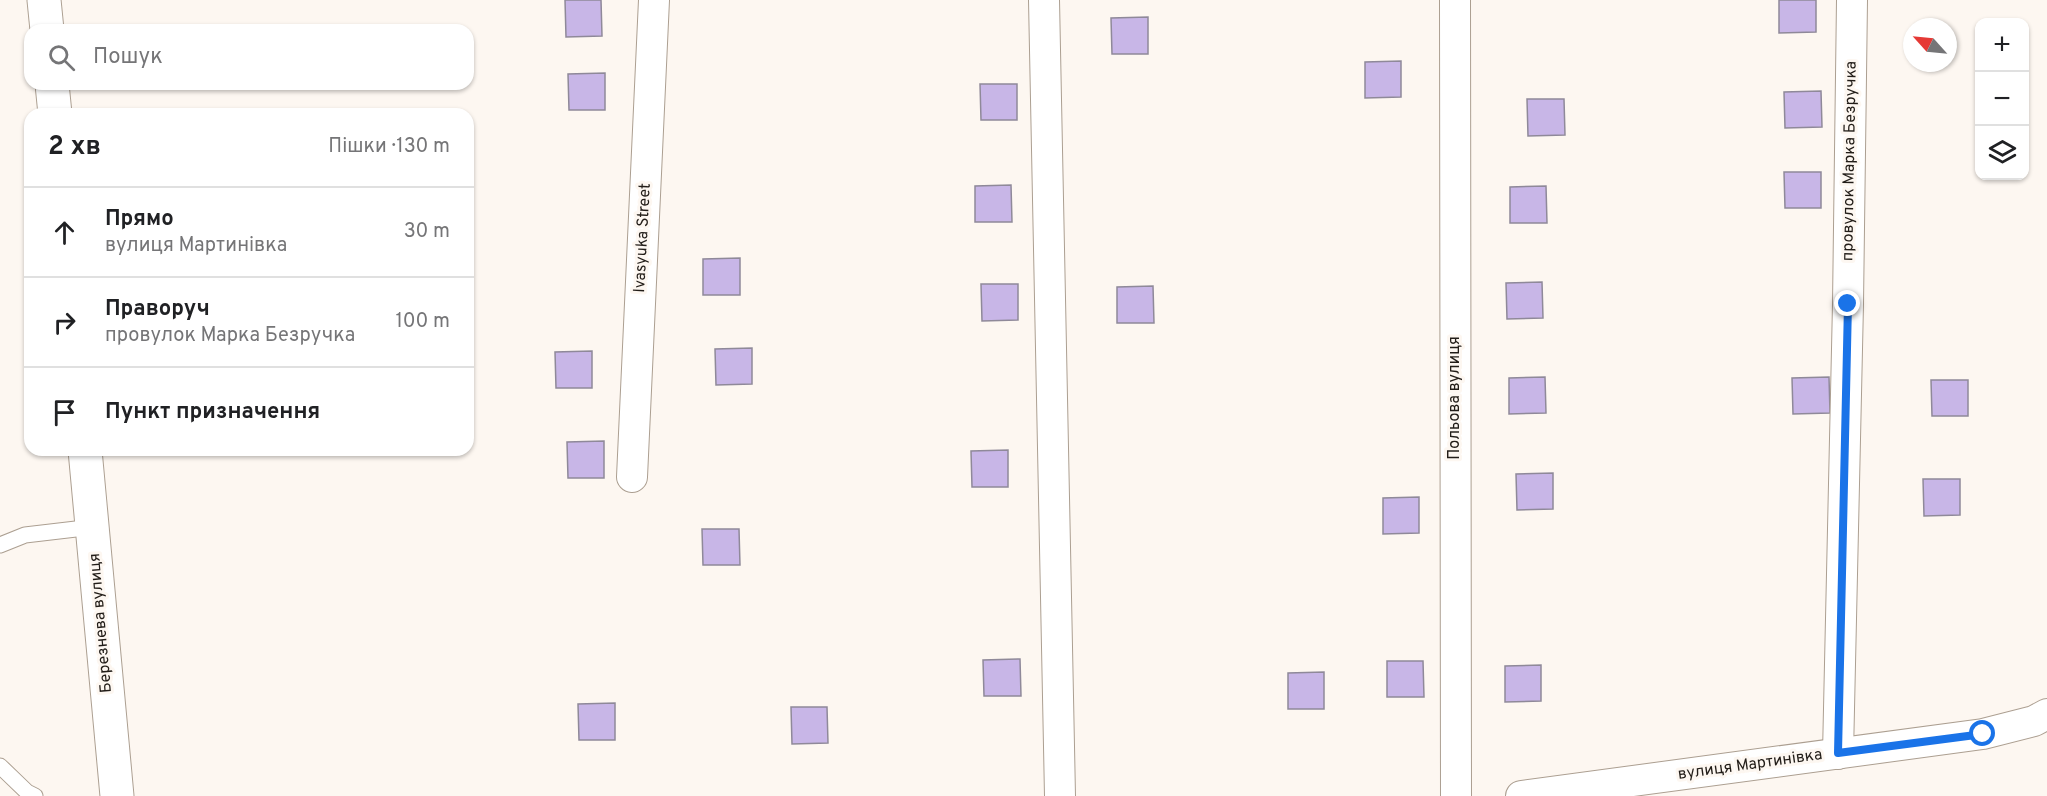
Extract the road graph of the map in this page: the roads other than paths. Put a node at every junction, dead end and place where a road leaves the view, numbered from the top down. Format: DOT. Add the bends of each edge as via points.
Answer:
graph roads {
  1 [pos="44,0"];
  2 [pos="654,0"];
  3 [pos="1044,0"];
  4 [pos="1455,0"];
  5 [pos="1852,0"];
  6 [pos="46,24"];
  7 [pos="53,90"];
  8 [pos="54,108"];
  9 [pos="87,456"];
  10 [pos="632,477"];
  11 [pos="93,527"];
  12 [pos="0,545"];
  13 [pos="2047,714"];
  14 [pos="1838,753"];
  15 [pos="0,766"];
  16 [pos="35,796"];
  17 [pos="117,796"];
  18 [pos="1060,796"];
  19 [pos="1456,796"];
  20 [pos="1521,796"];
  1 -- 6 [label="main road"];
  2 -- 10 [label="street, Ivasyuka Street"];
  3 -- 18 [label="street"];
  4 -- 19 [label="street, Польова вулиця"];
  5 -- 14 [label="street, провулок Марка Безручка"];
  7 -- 8 [label="main road"];
  9 -- 11 [label="main road, Березнева вулиця"];
  11 -- 12 [label="lane" via="25,535"];
  11 -- 17 [label="main road, Березнева вулиця"];
  13 -- 14 [label="street, вулиця Мартинівка" via="1983,734"];
  14 -- 20 [label="street, вулиця Мартинівка"];
  15 -- 16 [label="lane"];
}
